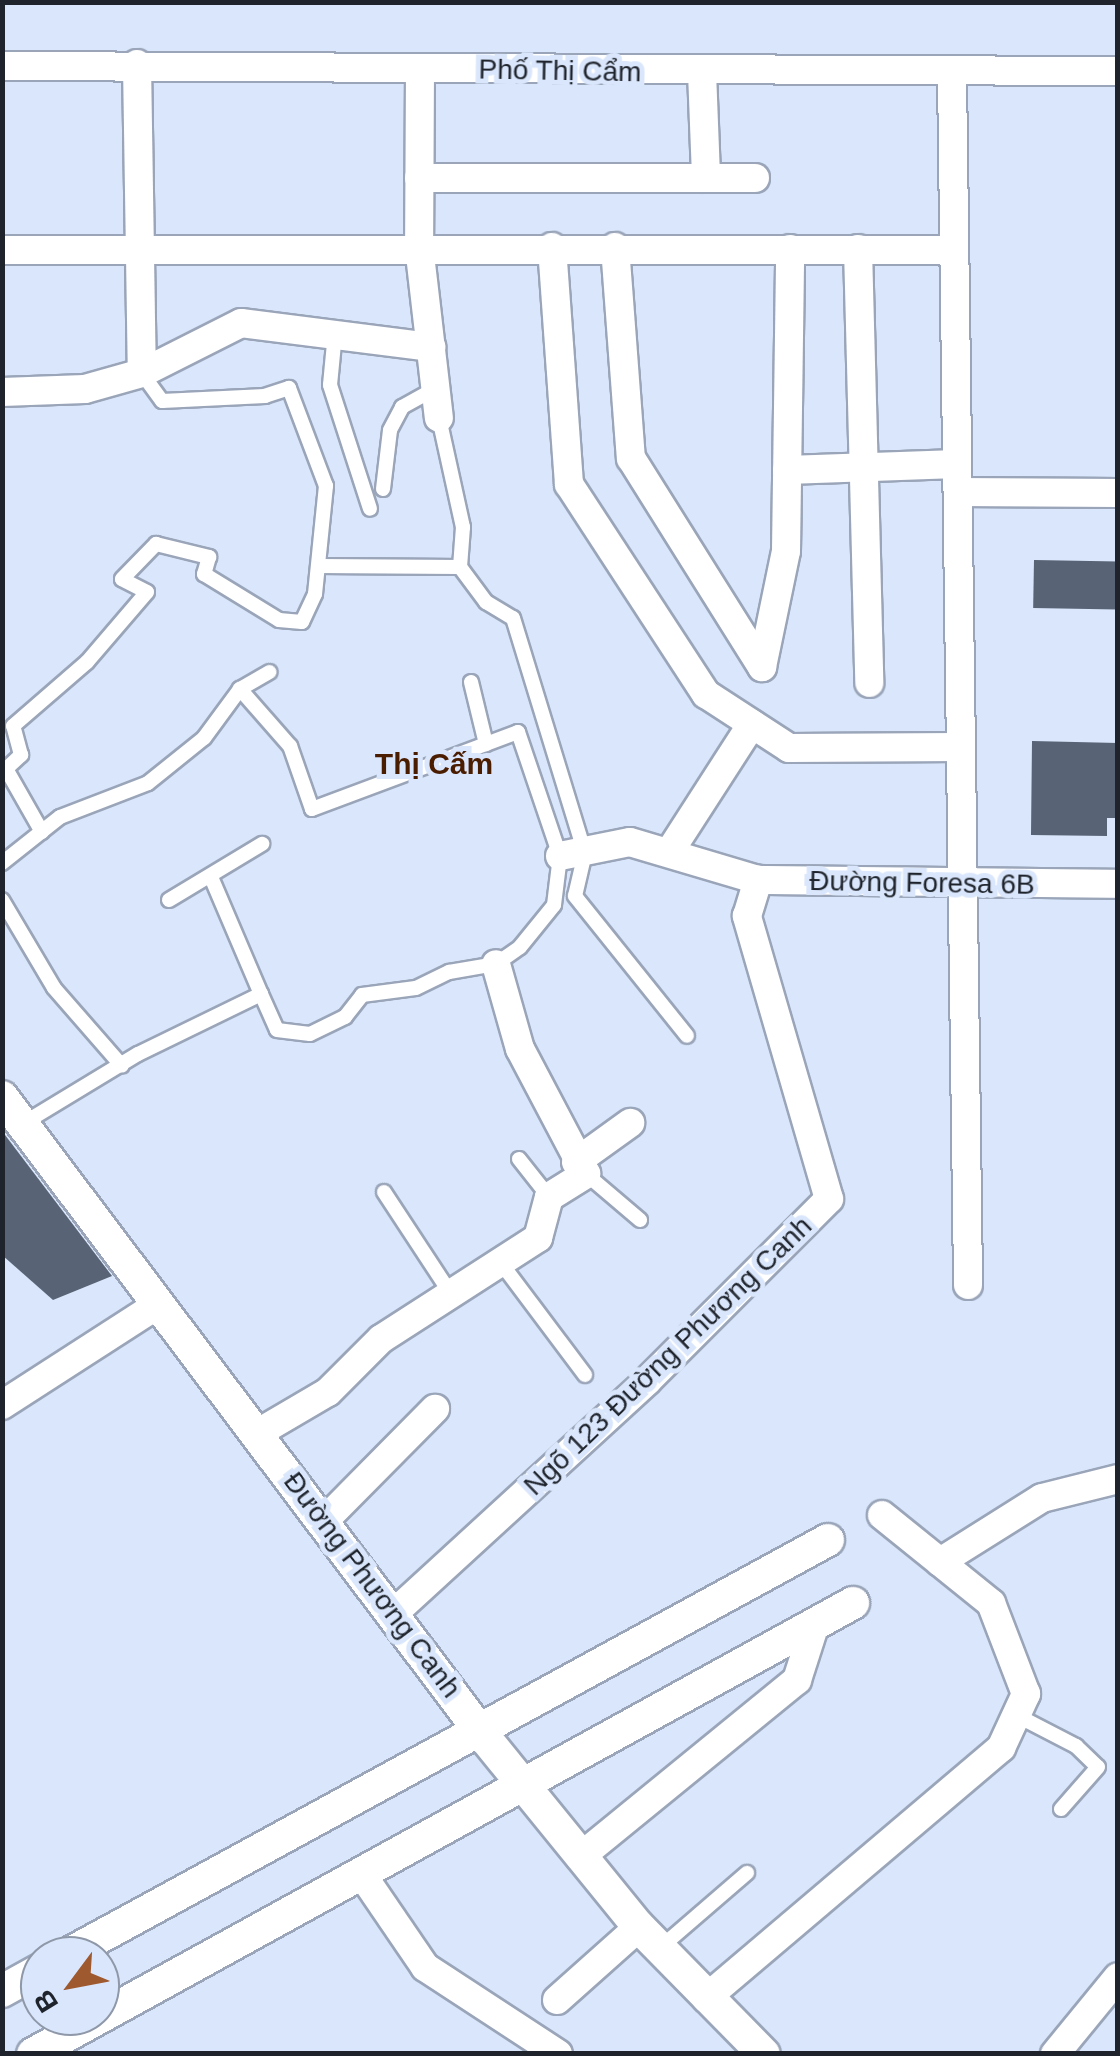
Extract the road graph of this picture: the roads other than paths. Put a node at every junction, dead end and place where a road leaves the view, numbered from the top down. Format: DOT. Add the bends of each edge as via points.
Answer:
graph roads {
  1 [pos="136,64"];
  2 [pos="2,66"];
  3 [pos="420,70"];
  4 [pos="1118,71"];
  5 [pos="702,72"];
  6 [pos="952,75"];
  7 [pos="419,178"];
  8 [pos="706,178"];
  9 [pos="755,178"];
  10 [pos="419,246"];
  11 [pos="552,247"];
  12 [pos="615,247"];
  13 [pos="142,248"];
  14 [pos="790,249"];
  15 [pos="2,250"];
  16 [pos="858,250"];
  17 [pos="954,250"];
  18 [pos="335,332"];
  19 [pos="432,348"];
  20 [pos="142,373"];
  21 [pos="436,388"];
  22 [pos="2,392"];
  23 [pos="438,418"];
  24 [pos="864,466"];
  25 [pos="787,470"];
  26 [pos="957,478"];
  27 [pos="383,489"];
  28 [pos="1118,493"];
  29 [pos="370,509"];
  30 [pos="320,566"];
  31 [pos="460,568"];
  32 [pos="270,672"];
  33 [pos="471,682"];
  34 [pos="868,683"];
  35 [pos="240,688"];
  36 [pos="752,724"];
  37 [pos="486,744"];
  38 [pos="960,747"];
  39 [pos="42,832"];
  40 [pos="262,844"];
  41 [pos="670,851"];
  42 [pos="572,855"];
  43 [pos="2,863"];
  44 [pos="211,877"];
  45 [pos="758,880"];
  46 [pos="1118,884"];
  47 [pos="962,885"];
  48 [pos="2,900"];
  49 [pos="169,900"];
  50 [pos="579,902"];
  51 [pos="554,905"];
  52 [pos="496,964"];
  53 [pos="261,994"];
  54 [pos="687,1036"];
  55 [pos="122,1066"];
  56 [pos="2,1097"];
  57 [pos="630,1123"];
  58 [pos="22,1124"];
  59 [pos="519,1158"];
  60 [pos="581,1168"];
  61 [pos="384,1192"];
  62 [pos="550,1197"];
  63 [pos="640,1220"];
  64 [pos="501,1263"];
  65 [pos="968,1285"];
  66 [pos="451,1294"];
  67 [pos="157,1305"];
  68 [pos="585,1375"];
  69 [pos="2,1405"];
  70 [pos="436,1409"];
  71 [pos="258,1434"];
  72 [pos="1118,1479"];
  73 [pos="882,1514"];
  74 [pos="324,1521"];
  75 [pos="828,1540"];
  76 [pos="940,1562"];
  77 [pos="853,1603"];
  78 [pos="393,1614"];
  79 [pos="814,1624"];
  80 [pos="1016,1715"];
  81 [pos="477,1727"];
  82 [pos="523,1786"];
  83 [pos="1061,1809"];
  84 [pos="580,1857"];
  85 [pos="747,1872"];
  86 [pos="363,1876"];
  87 [pos="101,1936"];
  88 [pos="649,1938"];
  89 [pos="1118,1978"];
  90 [pos="706,1998"];
  91 [pos="557,2000"];
  92 [pos="36,2053"];
  93 [pos="558,2054"];
  94 [pos="764,2054"];
  95 [pos="1054,2054"];
  1 -- 2 [label="street, Phố Thị Cẩm"];
  1 -- 3 [label="street, Phố Thị Cẩm"];
  1 -- 13 [label="street"];
  3 -- 5 [label="street, Phố Thị Cẩm"];
  3 -- 7 [label="street"];
  4 -- 6 [label="street, Phố Thị Cẩm"];
  5 -- 6 [label="street, Phố Thị Cẩm"];
  5 -- 8 [label="street"];
  6 -- 17 [label="street"];
  7 -- 8 [label="street"];
  7 -- 10 [label="street"];
  8 -- 9 [label="street"];
  10 -- 11 [label="street"];
  10 -- 13 [label="street"];
  10 -- 19 [label="street"];
  11 -- 12 [label="street"];
  11 -- 36 [label="street" via="569,484 706,694"];
  12 -- 14 [label="street"];
  12 -- 25 [label="street" via="630,458 762,666 786,551"];
  13 -- 15 [label="street"];
  13 -- 20 [label="street"];
  14 -- 16 [label="street"];
  14 -- 25 [label="street"];
  16 -- 17 [label="street"];
  16 -- 24 [label="street"];
  17 -- 26 [label="street"];
  18 -- 19 [label="street"];
  18 -- 20 [label="street" via="241,322"];
  18 -- 29 [label="lane" via="330,385"];
  19 -- 21 [label="street"];
  20 -- 22 [label="street" via="85,389"];
  20 -- 30 [label="lane" via="162,401 266,396 289,388 326,486"];
  21 -- 23 [label="street"];
  21 -- 27 [label="lane" via="402,408 390,430"];
  23 -- 31 [label="lane" via="463,527"];
  24 -- 25 [label="street"];
  24 -- 26 [label="street"];
  24 -- 34 [label="street"];
  26 -- 28 [label="street"];
  26 -- 38 [label="street"];
  30 -- 31 [label="lane"];
  30 -- 39 [label="lane" via="302,622 279,620 204,574 209,558 156,544 122,579 147,592 87,662 12,726 20,755 6,769"];
  31 -- 42 [label="lane" via="486,602 514,618"];
  32 -- 35 [label="lane"];
  33 -- 37 [label="lane"];
  35 -- 37 [label="lane" via="290,746 312,809"];
  35 -- 39 [label="lane" via="204,738 148,783 60,817"];
  36 -- 38 [label="street" via="788,748"];
  36 -- 41 [label="street"];
  37 -- 42 [label="lane" via="518,732"];
  38 -- 47 [label="street"];
  39 -- 43 [label="lane"];
  40 -- 44 [label="lane"];
  41 -- 42 [label="street, Đường Foresa 6B" via="630,842"];
  41 -- 45 [label="street, Đường Foresa 6B"];
  42 -- 50 [label="lane"];
  42 -- 51 [label="lane"];
  44 -- 49 [label="lane"];
  44 -- 53 [label="lane"];
  45 -- 47 [label="street, Đường Foresa 6B"];
  45 -- 78 [label="street, Ngõ 123 Đường Phương Canh" via="747,916 830,1199 648,1380"];
  46 -- 47 [label="street, Đường Foresa 6B"];
  47 -- 65 [label="street"];
  48 -- 55 [label="lane" via="54,988"];
  50 -- 51 [label="lane"];
  50 -- 54 [label="lane"];
  51 -- 52 [label="lane"];
  52 -- 53 [label="lane" via="449,972 416,988 362,995 345,1017 310,1034 277,1030"];
  52 -- 60 [label="street" via="520,1049"];
  53 -- 55 [label="lane"];
  55 -- 58 [label="lane"];
  56 -- 58 [label="street, Đường Phương Canh"];
  57 -- 60 [label="street"];
  58 -- 67 [label="street, Đường Phương Canh"];
  59 -- 62 [label="lane"];
  60 -- 62 [label="street"];
  60 -- 63 [label="lane"];
  61 -- 66 [label="lane"];
  62 -- 64 [label="street" via="538,1238"];
  64 -- 66 [label="street"];
  64 -- 68 [label="lane"];
  66 -- 71 [label="street" via="381,1339 328,1392"];
  67 -- 69 [label="street"];
  67 -- 71 [label="street, Đường Phương Canh"];
  70 -- 74 [label="street"];
  71 -- 74 [label="street, Đường Phương Canh"];
  72 -- 76 [label="street" via="1042,1498"];
  73 -- 76 [label="street"];
  74 -- 78 [label="street, Đường Phương Canh"];
  75 -- 81 [label="street"];
  76 -- 80 [label="street" via="991,1603 1026,1694"];
  77 -- 79 [label="street"];
  78 -- 81 [label="street, Đường Phương Canh"];
  79 -- 82 [label="street"];
  79 -- 84 [label="street" via="797,1680"];
  80 -- 83 [label="lane" via="1076,1746 1098,1767"];
  80 -- 90 [label="street" via="1000,1748"];
  81 -- 82 [label="street, Đường Phương Canh"];
  81 -- 87 [label="street"];
  82 -- 84 [label="street, Đường Phương Canh"];
  82 -- 86 [label="street"];
  84 -- 88 [label="street, Đường Phương Canh"];
  85 -- 88 [label="lane"];
  86 -- 92 [label="street"];
  86 -- 93 [label="street" via="424,1967"];
  88 -- 90 [label="street, Đường Phương Canh"];
  88 -- 91 [label="street"];
  89 -- 95 [label="street"];
  90 -- 94 [label="street, Đường Phương Canh"];
}
